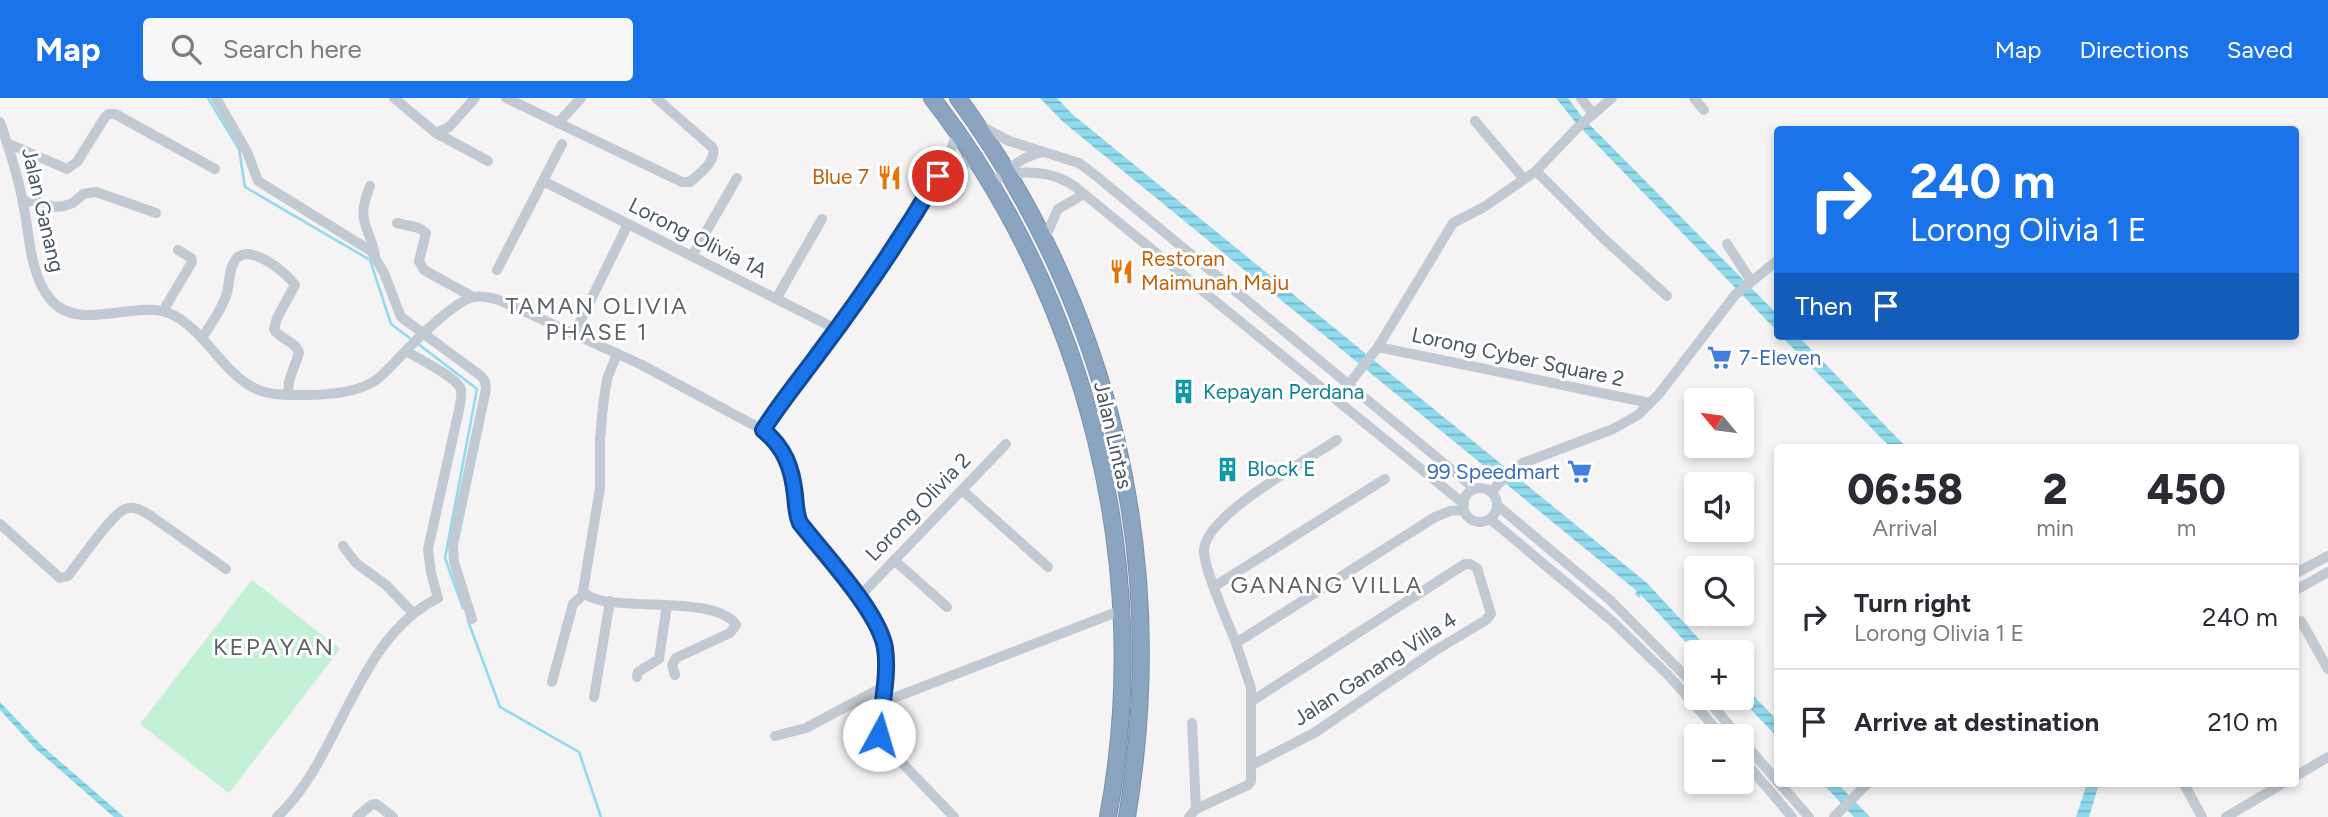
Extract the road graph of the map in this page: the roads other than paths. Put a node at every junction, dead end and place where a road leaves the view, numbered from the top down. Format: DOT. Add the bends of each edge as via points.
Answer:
graph roads {
  1 [pos="216,98"];
  2 [pos="394,98"];
  3 [pos="475,98"];
  4 [pos="506,98"];
  5 [pos="581,98"];
  6 [pos="656,98"];
  7 [pos="932,98"];
  8 [pos="958,98"];
  9 [pos="1581,98"];
  10 [pos="1612,98"];
  11 [pos="1694,98"];
  12 [pos="1704,110"];
  13 [pos="1591,116"];
  14 [pos="1475,121"];
  15 [pos="0,122"];
  16 [pos="558,123"];
  17 [pos="977,124"];
  18 [pos="957,131"];
  19 [pos="436,134"];
  20 [pos="8,143"];
  21 [pos="562,144"];
  22 [pos="1043,152"];
  23 [pos="488,161"];
  24 [pos="944,164"];
  25 [pos="979,164"];
  26 [pos="215,169"];
  27 [pos="1536,171"];
  28 [pos="1006,174"];
  29 [pos="737,178"];
  30 [pos="1524,179"];
  31 [pos="543,181"];
  32 [pos="990,183"];
  33 [pos="370,186"];
  34 [pos="1084,194"];
  35 [pos="23,202"];
  36 [pos="156,212"];
  37 [pos="822,219"];
  38 [pos="397,223"];
  39 [pos="628,224"];
  40 [pos="1044,240"];
  41 [pos="1727,244"];
  42 [pos="178,250"];
  43 [pos="692,256"];
  44 [pos="376,257"];
  45 [pos="1774,263"];
  46 [pos="497,270"];
  47 [pos="1749,283"];
  48 [pos="1667,296"];
  49 [pos="473,297"];
  50 [pos="776,299"];
  51 [pos="163,311"];
  52 [pos="836,329"];
  53 [pos="423,334"];
  54 [pos="575,334"];
  55 [pos="202,338"];
  56 [pos="408,350"];
  57 [pos="1375,352"];
  58 [pos="617,354"];
  59 [pos="1349,384"];
  60 [pos="288,395"];
  61 [pos="1650,403"];
  62 [pos="763,430"];
  63 [pos="1338,440"];
  64 [pos="1006,443"];
  65 [pos="1385,479"];
  66 [pos="1495,488"];
  67 [pos="1475,489"];
  68 [pos="962,490"];
  69 [pos="1497,505"];
  70 [pos="1464,507"];
  71 [pos="1490,519"];
  72 [pos="0,524"];
  73 [pos="343,545"];
  74 [pos="2328,556"];
  75 [pos="894,561"];
  76 [pos="1048,567"];
  77 [pos="226,569"];
  78 [pos="2299,571"];
  79 [pos="2328,572"];
  80 [pos="1215,586"];
  81 [pos="2299,588"];
  82 [pos="584,594"];
  83 [pos="858,598"];
  84 [pos="610,601"];
  85 [pos="667,605"];
  86 [pos="947,607"];
  87 [pos="1122,610"];
  88 [pos="412,612"];
  89 [pos="472,619"];
  90 [pos="2299,622"];
  91 [pos="1236,643"];
  92 [pos="1142,653"];
  93 [pos="1122,657"];
  94 [pos="2328,669"];
  95 [pos="675,675"];
  96 [pos="1684,675"];
  97 [pos="637,677"];
  98 [pos="552,682"];
  99 [pos="883,687"];
  100 [pos="594,697"];
  101 [pos="1252,701"];
  102 [pos="883,702"];
  103 [pos="1716,710"];
  104 [pos="1192,723"];
  105 [pos="1712,724"];
  106 [pos="1728,724"];
  107 [pos="775,736"];
  108 [pos="1754,754"];
  109 [pos="2328,757"];
  110 [pos="1252,765"];
  111 [pos="1754,772"];
  112 [pos="2299,774"];
  113 [pos="1774,777"];
  114 [pos="1783,787"];
  115 [pos="1861,787"];
  116 [pos="2186,787"];
  117 [pos="2278,787"];
  118 [pos="1193,813"];
  119 [pos="1829,816"];
  120 [pos="277,817"];
  121 [pos="357,817"];
  122 [pos="393,817"];
  123 [pos="954,817"];
  124 [pos="1108,817"];
  125 [pos="1127,817"];
  126 [pos="1792,817"];
  127 [pos="1809,817"];
  128 [pos="2202,817"];
  129 [pos="2226,817"];
  1 -- 44 [label="street" via="258,181"];
  2 -- 19 [label="street"];
  3 -- 19 [label="street" via="449,127"];
  4 -- 16 [label="street"];
  5 -- 16 [label="street"];
  6 -- 16 [label="street" via="713,148 711,161 690,182"];
  7 -- 18 [label="highway, Jalan Lintas"];
  8 -- 17 [label="highway, Jalan Lintas"];
  9 -- 13 [label="street"];
  10 -- 13 [label="street"];
  11 -- 12 [label="street"];
  13 -- 27 [label="street"];
  14 -- 30 [label="street"];
  15 -- 20 [label="street, Jalan Ganang"];
  17 -- 22 [label="street" via="1001,138"];
  17 -- 28 [label="highway, Jalan Lintas"];
  18 -- 24 [label="street"];
  18 -- 25 [label="highway, Jalan Lintas"];
  19 -- 23 [label="street"];
  20 -- 26 [label="street" via="67,169 77,162 105,117 115,114"];
  20 -- 35 [label="street, Jalan Ganang"];
  21 -- 31 [label="street"];
  22 -- 28 [label="street" via="1015,163"];
  22 -- 59 [label="street" via="1079,163 1096,175"];
  24 -- 25 [label="street"];
  24 -- 52 [label="street" via="890,253"];
  25 -- 32 [label="highway, Jalan Lintas"];
  27 -- 30 [label="street"];
  27 -- 48 [label="street"];
  28 -- 32 [label="street"];
  28 -- 34 [label="street" via="1054,175"];
  28 -- 40 [label="highway, Jalan Lintas"];
  29 -- 43 [label="street"];
  30 -- 57 [label="street" via="1453,223"];
  31 -- 39 [label="street, Lorong Olivia 1A"];
  31 -- 46 [label="street"];
  32 -- 87 [label="highway, Jalan Lintas" via="1028,250 1078,375 1104,480"];
  33 -- 44 [label="street" via="362,212"];
  34 -- 40 [label="street" via="1058,208"];
  34 -- 70 [label="street"];
  35 -- 36 [label="street" via="64,206 96,192"];
  35 -- 51 [label="street, Jalan Ganang" via="36,271 53,303 85,314"];
  37 -- 50 [label="street"];
  38 -- 49 [label="street" via="426,233 419,261 424,270"];
  39 -- 43 [label="street, Lorong Olivia 1A"];
  39 -- 54 [label="street"];
  40 -- 92 [label="highway, Jalan Lintas" via="1075,308 1111,414 1133,527"];
  41 -- 47 [label="street"];
  42 -- 51 [label="street" via="192,262"];
  43 -- 50 [label="street, Lorong Olivia 1A"];
  44 -- 53 [label="street" via="399,314"];
  45 -- 47 [label="street"];
  47 -- 61 [label="street"];
  49 -- 53 [label="street"];
  49 -- 54 [label="street" via="499,300"];
  50 -- 52 [label="street, Lorong Olivia 1A"];
  51 -- 55 [label="street"];
  52 -- 62 [label="street"];
  53 -- 56 [label="street"];
  53 -- 89 [label="street" via="485,382 453,545"];
  54 -- 58 [label="street"];
  55 -- 60 [label="street" via="251,387"];
  55 -- 60 [label="street" via="226,298 237,258 251,255 273,264 295,285 274,329 295,345 299,354"];
  56 -- 60 [label="street" via="379,379 365,386 329,394"];
  56 -- 88 [label="street" via="461,391 428,549 438,598"];
  57 -- 59 [label="street"];
  57 -- 61 [label="street, Lorong Cyber Square 2"];
  58 -- 62 [label="street"];
  58 -- 82 [label="street" via="603,406 600,488"];
  59 -- 67 [label="street"];
  61 -- 66 [label="street" via="1613,429 1514,468"];
  62 -- 83 [label="street" via="792,471 800,523"];
  63 -- 80 [label="street" via="1237,506 1216,525 1205,541"];
  64 -- 68 [label="street, Lorong Olivia 2"];
  65 -- 80 [label="street"];
  66 -- 67 [label="street"];
  66 -- 69 [label="street"];
  67 -- 70 [label="street" via="1467,495"];
  68 -- 75 [label="street, Lorong Olivia 2"];
  68 -- 76 [label="street"];
  69 -- 71 [label="street"];
  69 -- 96 [label="street" via="1610,600"];
  70 -- 71 [label="street" via="1475,521"];
  70 -- 91 [label="street" via="1435,517"];
  71 -- 105 [label="street" via="1612,621"];
  72 -- 77 [label="street" via="60,578 68,576 128,508 151,516"];
  73 -- 88 [label="street" via="356,563"];
  74 -- 78 [label="street"];
  75 -- 83 [label="street, Lorong Olivia 2"];
  75 -- 86 [label="street"];
  79 -- 81 [label="street"];
  80 -- 91 [label="street"];
  82 -- 84 [label="street"];
  82 -- 98 [label="street" via="573,604"];
  83 -- 99 [label="street" via="883,638"];
  84 -- 85 [label="street"];
  84 -- 100 [label="street"];
  85 -- 95 [label="street" via="712,610 736,625 730,634 676,658 672,665"];
  85 -- 97 [label="street" via="659,659"];
  87 -- 93 [label="highway, Jalan Lintas"];
  87 -- 102 [label="street"];
  88 -- 120 [label="street" via="390,636 303,786"];
  90 -- 94 [label="street"];
  91 -- 101 [label="street"];
  92 -- 93 [label="highway" via="1133,660"];
  92 -- 125 [label="highway, Jalan Lintas" via="1139,728"];
  93 -- 124 [label="highway, Jalan Lintas" via="1120,726"];
  99 -- 102 [label="street"];
  99 -- 107 [label="street" via="806,728"];
  101 -- 110 [label="street"];
  101 -- 110 [label="street, Jalan Ganang Villa 4" via="1465,564 1476,568 1491,614 1486,621 1314,733"];
  102 -- 123 [label="street" via="882,742"];
  103 -- 106 [label="street"];
  104 -- 118 [label="street"];
  108 -- 113 [label="street"];
  109 -- 112 [label="street"];
  110 -- 118 [label="street" via="1248,785"];
  111 -- 126 [label="street"];
  114 -- 127 [label="street"];
  115 -- 119 [label="street"];
  116 -- 128 [label="street"];
  117 -- 129 [label="street"];
  121 -- 122 [label="street" via="376,804"];
}
